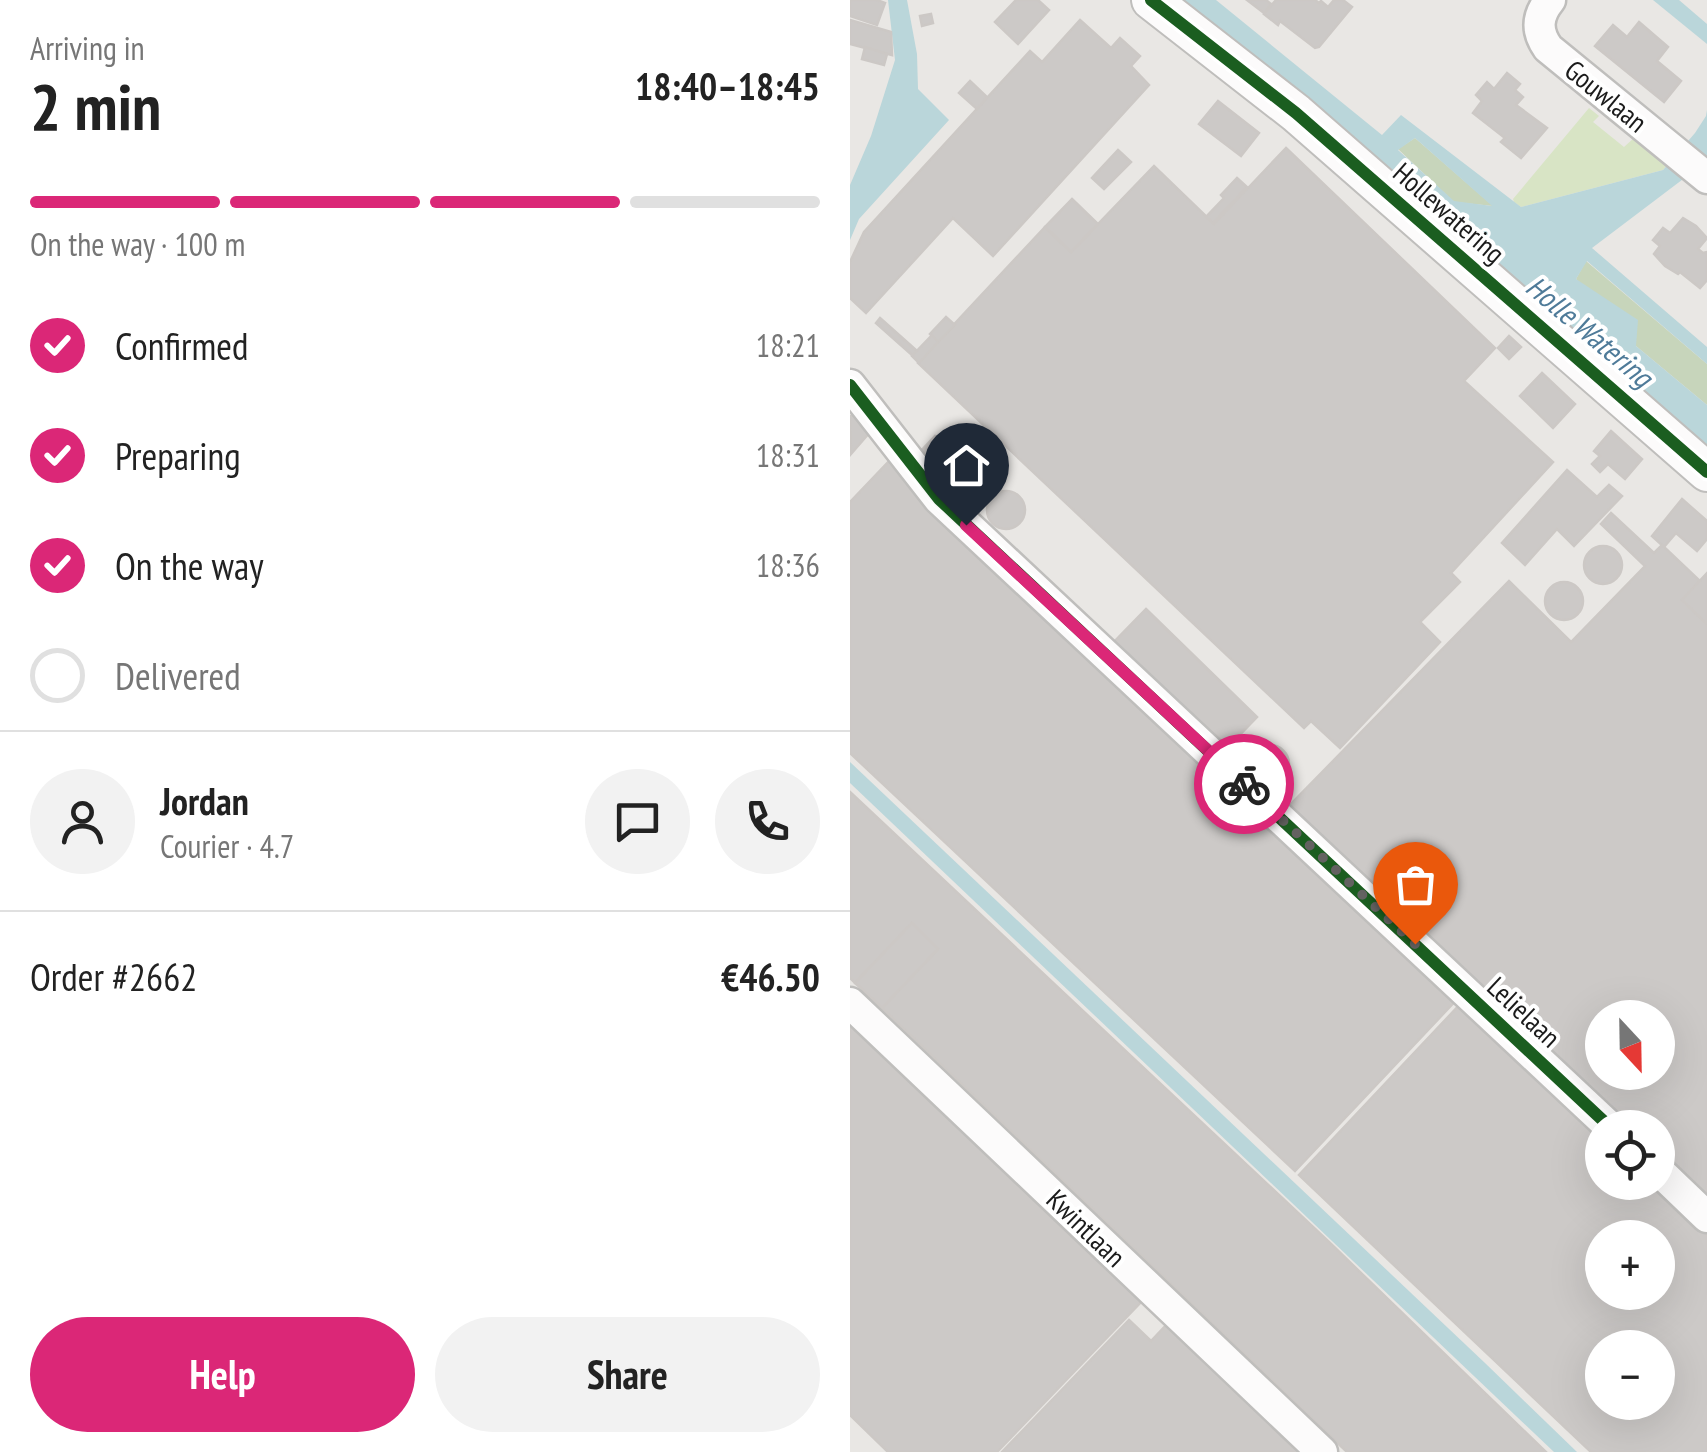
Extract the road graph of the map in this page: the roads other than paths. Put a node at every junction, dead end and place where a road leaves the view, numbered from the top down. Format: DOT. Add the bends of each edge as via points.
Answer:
graph roads {
  1 [pos="1151,0"];
  2 [pos="1550,0"];
  3 [pos="1707,178"];
  4 [pos="850,385"];
  5 [pos="1707,472"];
  6 [pos="850,1003"];
  7 [pos="1593,1110"];
  8 [pos="1675,1186"];
  9 [pos="1707,1217"];
  10 [pos="1322,1452"];
  1 -- 5 [label="street, Hollewatering" via="1310,125"];
  2 -- 3 [label="street, Gouwlaan" via="1539,24 1548,48"];
  4 -- 7 [label="street, Lelielaan" via="938,499"];
  6 -- 10 [label="street, Kwintlaan"];
  8 -- 9 [label="street"];
}
